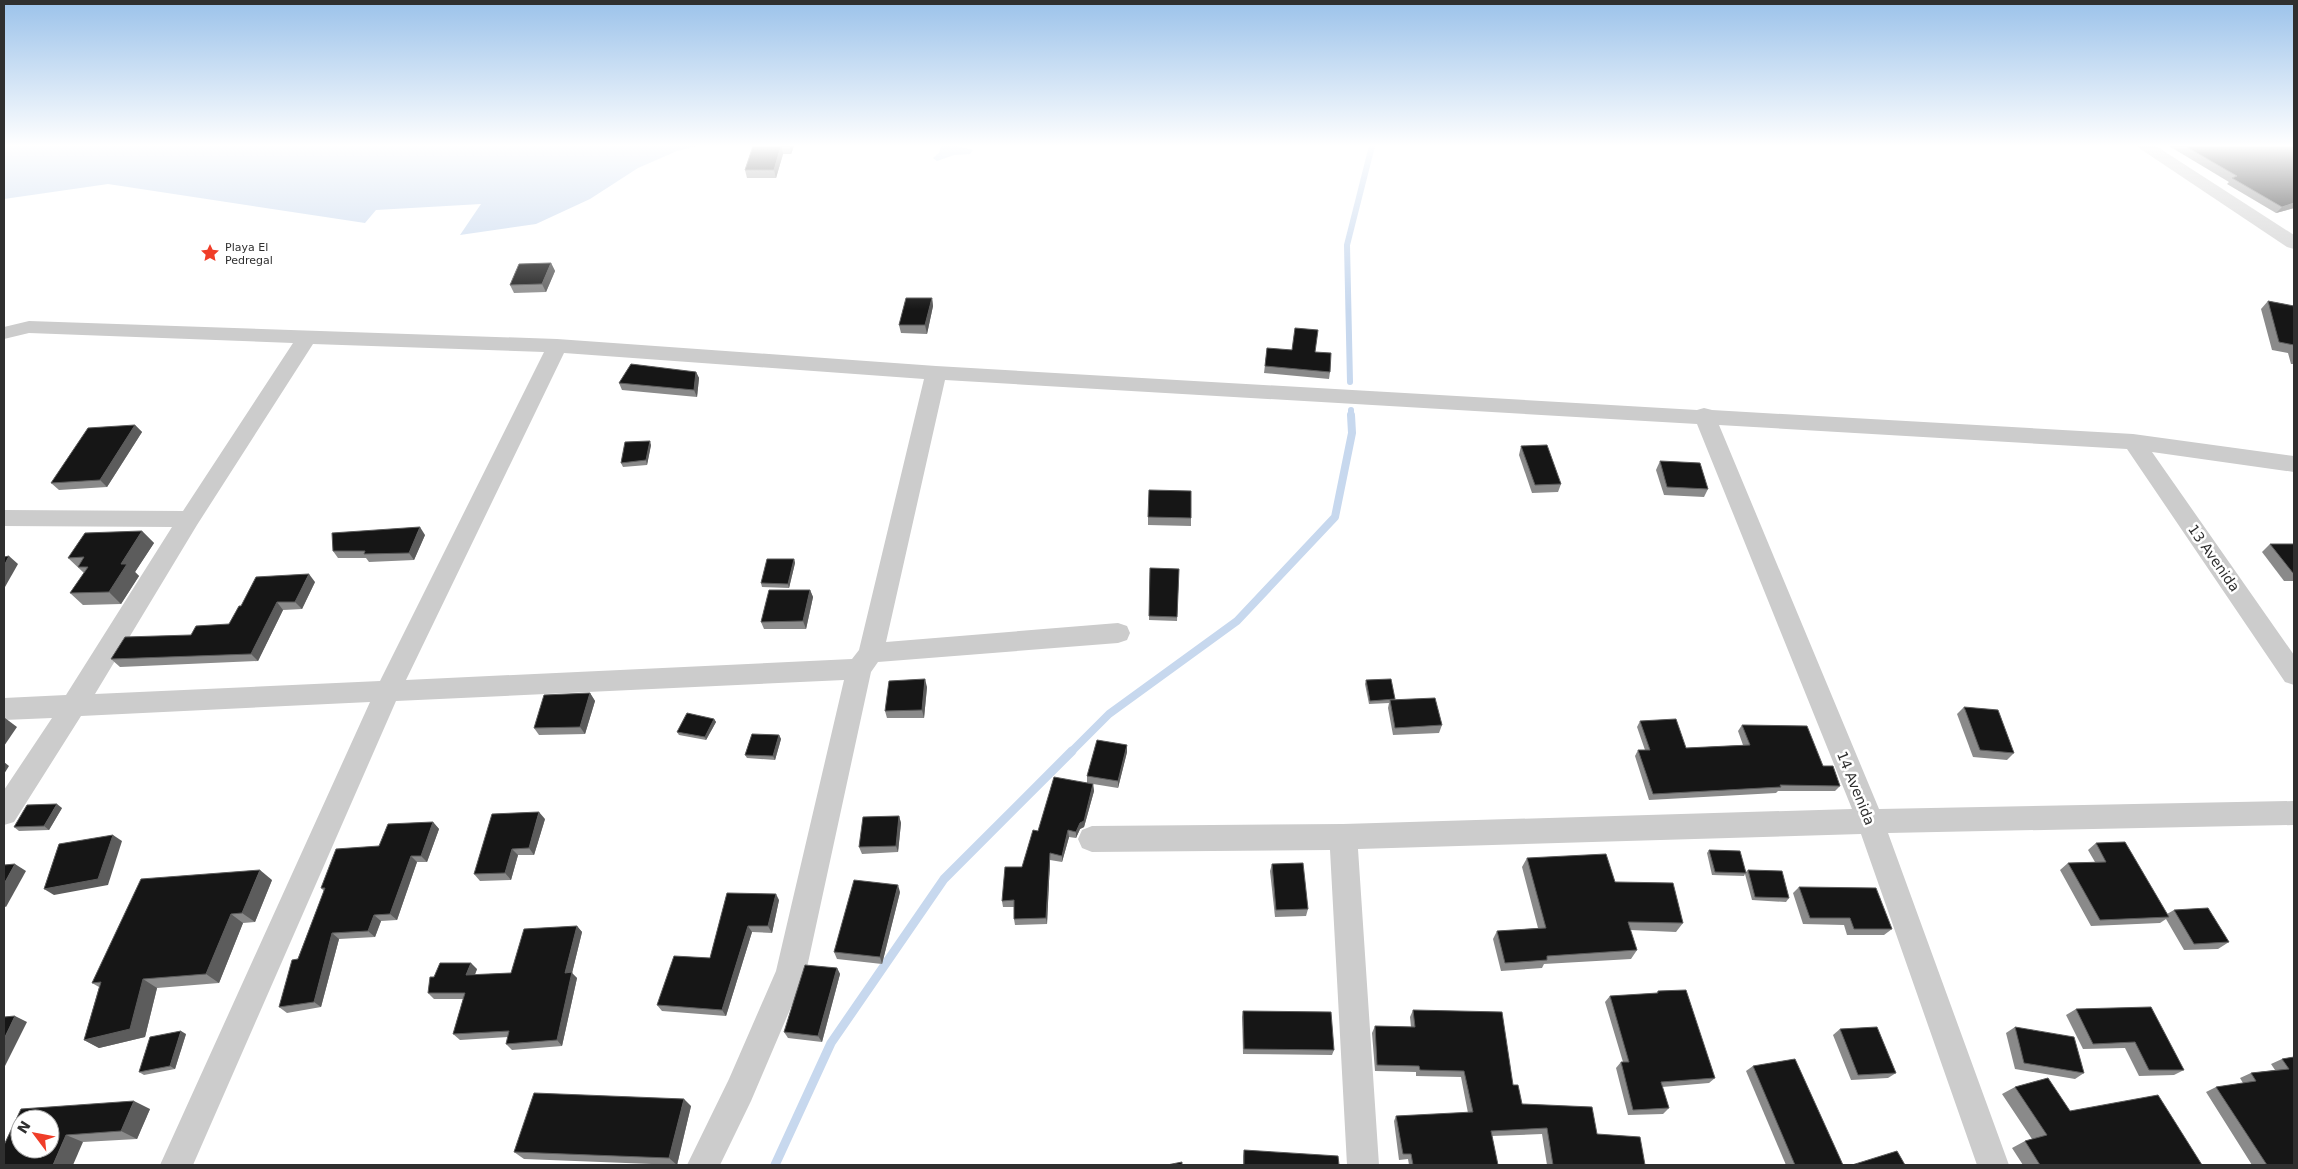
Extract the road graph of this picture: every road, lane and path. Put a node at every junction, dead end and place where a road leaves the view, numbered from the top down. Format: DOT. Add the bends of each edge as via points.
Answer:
graph roads {
  1 [pos="2238,201"];
  2 [pos="2286,228"];
  3 [pos="2294,243"];
  4 [pos="4,332"];
  5 [pos="308,336"];
  6 [pos="557,346"];
  7 [pos="936,373"];
  8 [pos="1704,416"];
  9 [pos="2133,442"];
  10 [pos="2258,457"];
  11 [pos="2294,457"];
  12 [pos="2294,464"];
  13 [pos="4,518"];
  14 [pos="189,519"];
  15 [pos="1118,633"];
  16 [pos="865,661"];
  17 [pos="2294,675"];
  18 [pos="388,691"];
  19 [pos="73,707"];
  20 [pos="4,709"];
  21 [pos="4,813"];
  22 [pos="2294,813"];
  23 [pos="1870,821"];
  24 [pos="1343,837"];
  25 [pos="1092,839"];
  26 [pos="176,1165"];
  27 [pos="703,1165"];
  28 [pos="1363,1165"];
  29 [pos="1993,1165"];
  1 -- 2 [label="street"];
  2 -- 3 [label="street"];
  4 -- 5 [label="street" via="30,327"];
  5 -- 6 [label="street"];
  5 -- 14 [label="street"];
  6 -- 7 [label="street"];
  6 -- 18 [label="street"];
  7 -- 8 [label="street"];
  7 -- 16 [label="street"];
  8 -- 9 [label="street"];
  8 -- 23 [label="street, 14 Avenida"];
  9 -- 10 [label="street"];
  9 -- 17 [label="street, 13 Avenida"];
  10 -- 11 [label="street"];
  10 -- 12 [label="street"];
  13 -- 14 [label="street"];
  14 -- 19 [label="street"];
  15 -- 16 [label="street"];
  16 -- 18 [label="street"];
  16 -- 27 [label="street" via="791,972 740,1090"];
  18 -- 19 [label="street"];
  18 -- 26 [label="street"];
  19 -- 20 [label="street"];
  19 -- 21 [label="street"];
  22 -- 23 [label="street"];
  23 -- 24 [label="street"];
  23 -- 29 [label="street, 14 Avenida"];
  24 -- 25 [label="street"];
  24 -- 28 [label="street"];
}
